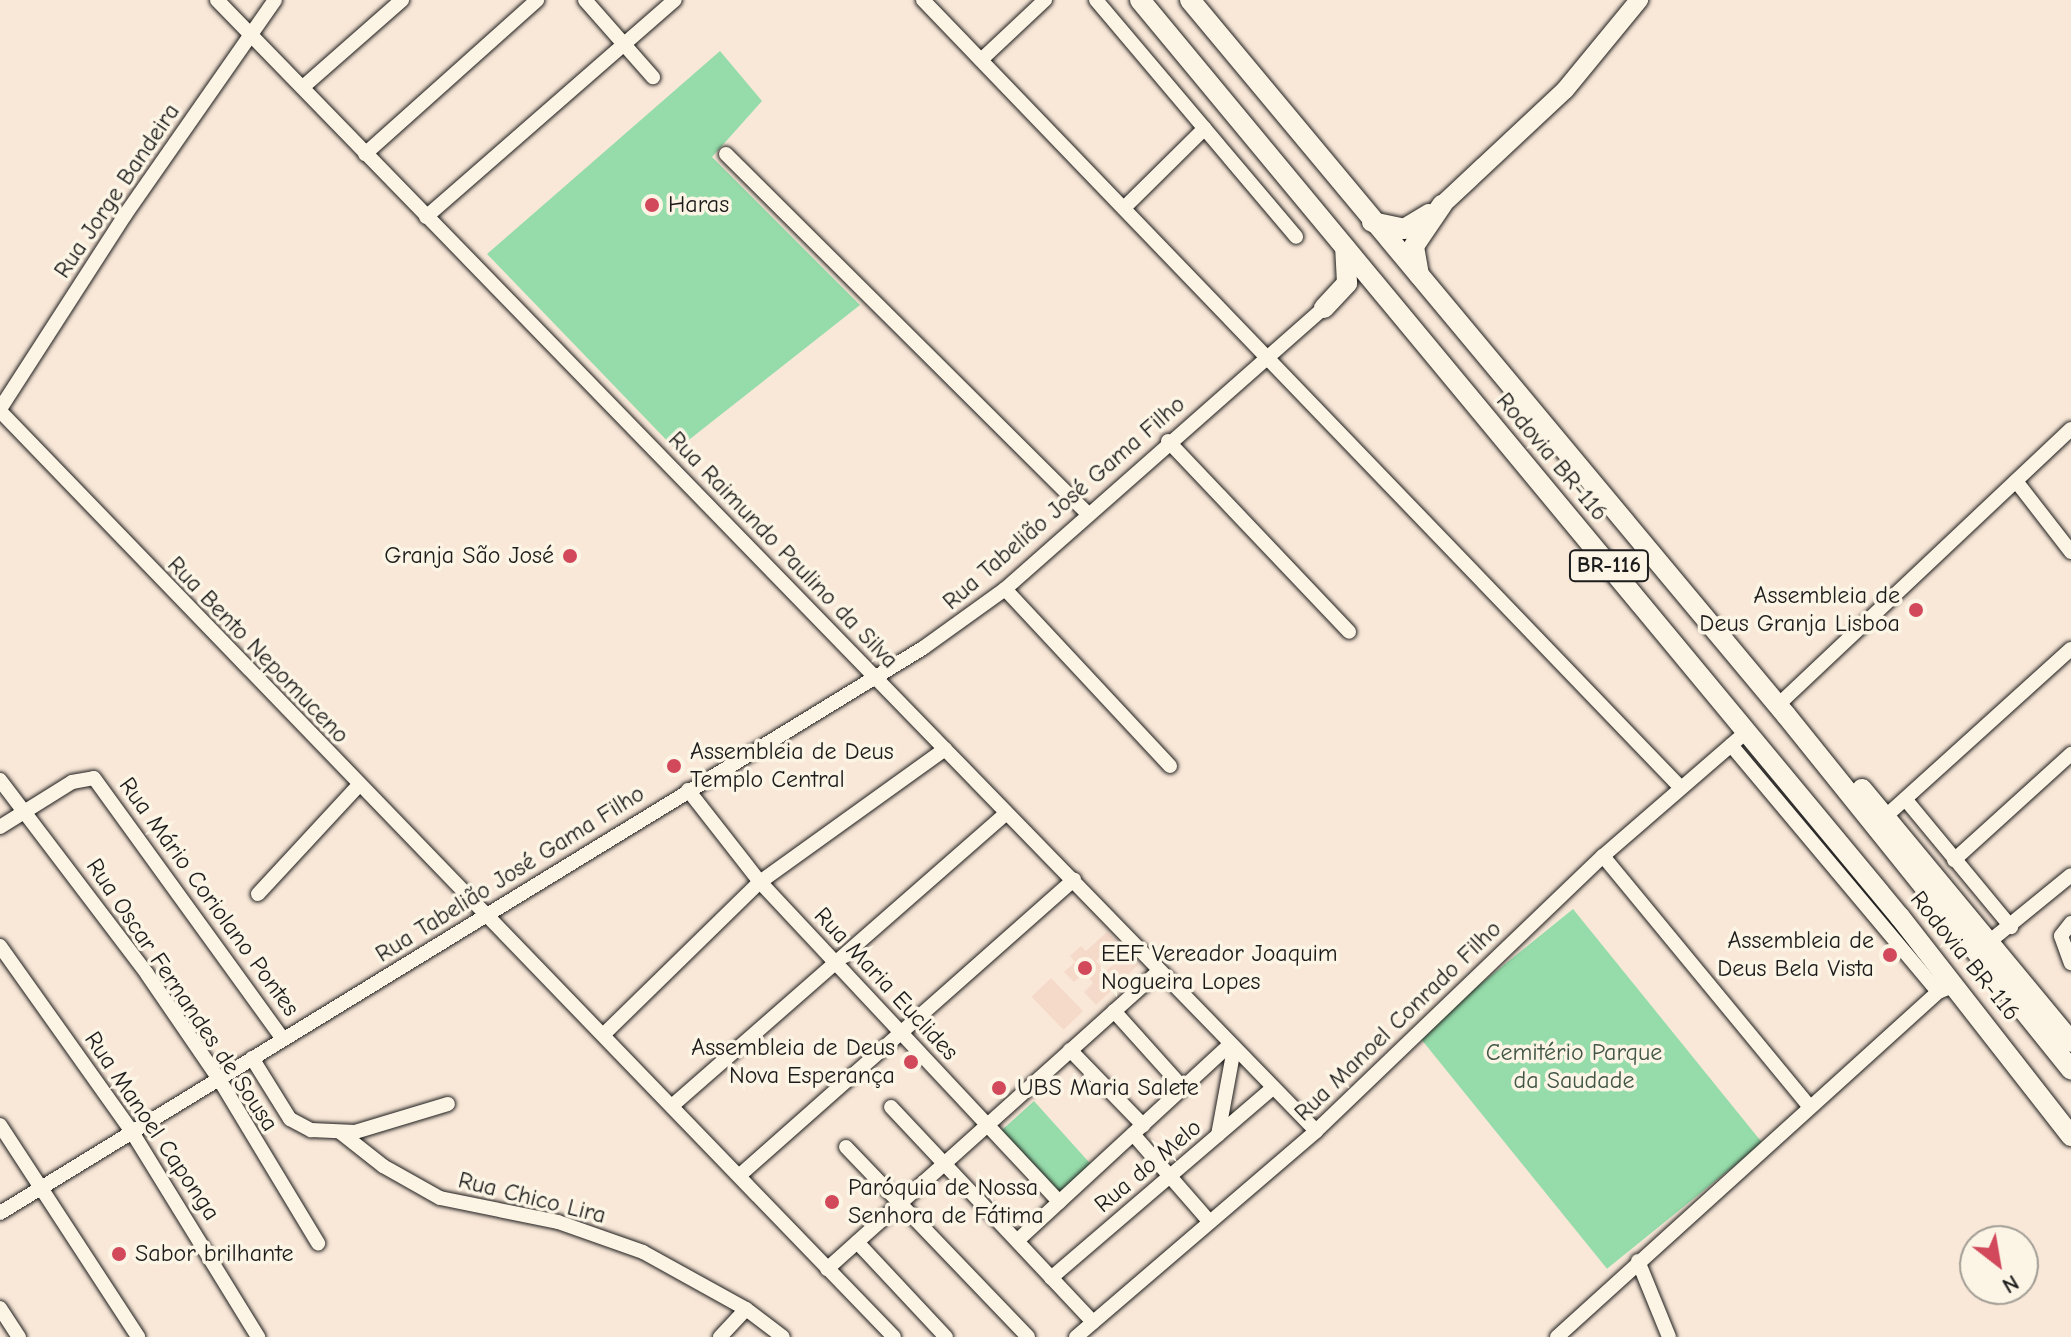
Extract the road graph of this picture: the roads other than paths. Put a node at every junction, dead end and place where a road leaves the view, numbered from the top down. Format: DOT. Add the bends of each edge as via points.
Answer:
graph roads {
  1 [pos="217,0"];
  2 [pos="275,0"];
  3 [pos="402,0"];
  4 [pos="537,0"];
  5 [pos="585,0"];
  6 [pos="675,0"];
  7 [pos="923,0"];
  8 [pos="1045,0"];
  9 [pos="1096,0"];
  10 [pos="1140,0"];
  11 [pos="1190,0"];
  12 [pos="1639,0"];
  13 [pos="253,36"];
  14 [pos="623,44"];
  15 [pos="981,60"];
  16 [pos="653,77"];
  17 [pos="303,87"];
  18 [pos="1205,128"];
  19 [pos="365,154"];
  20 [pos="726,154"];
  21 [pos="1442,205"];
  22 [pos="1125,207"];
  23 [pos="426,217"];
  24 [pos="1372,222"];
  25 [pos="1296,237"];
  26 [pos="1345,248"];
  27 [pos="1422,282"];
  28 [pos="1387,300"];
  29 [pos="1324,308"];
  30 [pos="1271,356"];
  31 [pos="0,410"];
  32 [pos="2071,429"];
  33 [pos="1168,441"];
  34 [pos="2016,481"];
  35 [pos="1088,514"];
  36 [pos="2071,552"];
  37 [pos="1005,589"];
  38 [pos="1349,632"];
  39 [pos="2071,649"];
  40 [pos="877,677"];
  41 [pos="1782,711"];
  42 [pos="1738,738"];
  43 [pos="945,749"];
  44 [pos="2071,754"];
  45 [pos="1170,766"];
  46 [pos="0,780"];
  47 [pos="357,787"];
  48 [pos="1681,788"];
  49 [pos="688,790"];
  50 [pos="1906,800"];
  51 [pos="26,811"];
  52 [pos="1005,814"];
  53 [pos="1886,816"];
  54 [pos="0,827"];
  55 [pos="1603,856"];
  56 [pos="1954,860"];
  57 [pos="2071,875"];
  58 [pos="1074,880"];
  59 [pos="760,882"];
  60 [pos="258,894"];
  61 [pos="488,916"];
  62 [pos="2071,923"];
  63 [pos="2011,927"];
  64 [pos="0,946"];
  65 [pos="1985,946"];
  66 [pos="833,959"];
  67 [pos="2071,963"];
  68 [pos="1158,972"];
  69 [pos="1946,988"];
  70 [pos="1114,1011"];
  71 [pos="604,1034"];
  72 [pos="904,1034"];
  73 [pos="282,1038"];
  74 [pos="2071,1042"];
  75 [pos="1232,1047"];
  76 [pos="1070,1050"];
  77 [pos="252,1058"];
  78 [pos="2071,1070"];
  79 [pos="219,1079"];
  80 [pos="1183,1088"];
  81 [pos="1273,1088"];
  82 [pos="448,1104"];
  83 [pos="673,1105"];
  84 [pos="891,1107"];
  85 [pos="1810,1107"];
  86 [pos="988,1124"];
  87 [pos="0,1125"];
  88 [pos="1138,1129"];
  89 [pos="1316,1131"];
  90 [pos="132,1132"];
  91 [pos="340,1132"];
  92 [pos="1218,1135"];
  93 [pos="2071,1136"];
  94 [pos="846,1147"];
  95 [pos="944,1163"];
  96 [pos="740,1175"];
  97 [pos="1170,1176"];
  98 [pos="43,1186"];
  99 [pos="1059,1202"];
  100 [pos="900,1203"];
  101 [pos="0,1213"];
  102 [pos="1209,1221"];
  103 [pos="1018,1240"];
  104 [pos="857,1242"];
  105 [pos="318,1243"];
  106 [pos="1638,1261"];
  107 [pos="827,1269"];
  108 [pos="1051,1278"];
  109 [pos="0,1308"];
  110 [pos="746,1309"];
  111 [pos="1093,1322"];
  112 [pos="19,1337"];
  113 [pos="138,1337"];
  114 [pos="258,1337"];
  115 [pos="720,1337"];
  116 [pos="783,1337"];
  117 [pos="894,1337"];
  118 [pos="946,1337"];
  119 [pos="1028,1337"];
  120 [pos="1076,1337"];
  121 [pos="1557,1337"];
  122 [pos="1669,1337"];
  1 -- 13 [label="street, Rua Raimundo Paulino da Silva"];
  2 -- 13 [label="street, Rua Jorge Bandeira"];
  3 -- 17 [label="street"];
  4 -- 19 [label="street"];
  5 -- 14 [label="street"];
  6 -- 14 [label="street"];
  7 -- 15 [label="street"];
  8 -- 15 [label="street"];
  9 -- 18 [label="street"];
  10 -- 26 [label="highway, Rodovia BR-116 / BR-116"];
  11 -- 24 [label="highway, Rodovia BR-116 / BR-116"];
  12 -- 21 [label="main road" via="1565,90"];
  13 -- 17 [label="street, Rua Raimundo Paulino da Silva"];
  13 -- 31 [label="street, Rua Jorge Bandeira" via="133,202"];
  14 -- 16 [label="street"];
  14 -- 23 [label="street"];
  15 -- 22 [label="street"];
  17 -- 19 [label="street, Rua Raimundo Paulino da Silva"];
  18 -- 22 [label="street"];
  18 -- 25 [label="street"];
  19 -- 23 [label="street, Rua Raimundo Paulino da Silva"];
  20 -- 35 [label="street"];
  21 -- 24 [label="highway" via="1409,228"];
  21 -- 27 [label="highway" via="1414,246"];
  22 -- 30 [label="street"];
  23 -- 40 [label="street, Rua Raimundo Paulino da Silva"];
  24 -- 27 [label="highway, Rodovia BR-116 / BR-116"];
  26 -- 28 [label="highway, Rodovia BR-116 / BR-116"];
  26 -- 29 [label="highway" via="1347,283"];
  27 -- 41 [label="highway, Rodovia BR-116 / BR-116"];
  28 -- 29 [label="highway" via="1352,295"];
  28 -- 42 [label="highway, Rodovia BR-116 / BR-116"];
  29 -- 30 [label="street, Rua Tabelião José Gama Filho"];
  30 -- 33 [label="street, Rua Tabelião José Gama Filho"];
  30 -- 48 [label="street" via="1453,556"];
  31 -- 47 [label="street, Rua Bento Nepomuceno"];
  32 -- 34 [label="street"];
  33 -- 35 [label="street, Rua Tabelião José Gama Filho"];
  33 -- 38 [label="street"];
  34 -- 36 [label="street"];
  34 -- 41 [label="street"];
  35 -- 37 [label="street, Rua Tabelião José Gama Filho"];
  37 -- 40 [label="street, Rua Tabelião José Gama Filho"];
  37 -- 45 [label="street"];
  39 -- 50 [label="street"];
  40 -- 43 [label="street, Rua Raimundo Paulino da Silva"];
  40 -- 49 [label="street, Rua Tabelião José Gama Filho"];
  41 -- 53 [label="highway" via="1828,750"];
  41 -- 65 [label="highway, Rodovia BR-116 / BR-116"];
  42 -- 48 [label="street, Rua Manoel Conrado Filho"];
  42 -- 69 [label="highway, Rodovia BR-116 / BR-116"];
  43 -- 52 [label="street, Rua Raimundo Paulino da Silva"];
  43 -- 59 [label="street"];
  44 -- 56 [label="street"];
  46 -- 51 [label="street, Rua Oscar Fernandes de Sousa"];
  47 -- 60 [label="street"];
  47 -- 61 [label="street, Rua Bento Nepomuceno"];
  48 -- 55 [label="street, Rua Manoel Conrado Filho"];
  49 -- 59 [label="street, Rua Maria Euclides"];
  49 -- 61 [label="street, Rua Tabelião José Gama Filho"];
  50 -- 53 [label="street"];
  50 -- 56 [label="street"];
  51 -- 54 [label="street"];
  51 -- 73 [label="street, Rua Mário Coriolano Pontes" via="80,778 91,776 99,782"];
  51 -- 79 [label="street, Rua Oscar Fernandes de Sousa"];
  52 -- 58 [label="street, Rua Raimundo Paulino da Silva"];
  52 -- 66 [label="street"];
  53 -- 65 [label="highway"];
  55 -- 85 [label="street"];
  55 -- 89 [label="street, Rua Manoel Conrado Filho"];
  56 -- 63 [label="street"];
  57 -- 63 [label="street"];
  58 -- 68 [label="street, Rua Raimundo Paulino da Silva"];
  58 -- 72 [label="street"];
  59 -- 66 [label="street, Rua Maria Euclides"];
  59 -- 71 [label="street"];
  61 -- 71 [label="street, Rua Bento Nepomuceno"];
  61 -- 73 [label="street, Rua Tabelião José Gama Filho"];
  62 -- 67 [label="street" via="2061,936"];
  63 -- 65 [label="street"];
  64 -- 90 [label="street, Rua Manoel Caponga"];
  65 -- 74 [label="highway"];
  65 -- 78 [label="highway, Rodovia BR-116 / BR-116"];
  66 -- 72 [label="street, Rua Maria Euclides"];
  66 -- 83 [label="street"];
  68 -- 70 [label="street"];
  68 -- 75 [label="street, Rua Raimundo Paulino da Silva"];
  69 -- 85 [label="street"];
  69 -- 93 [label="highway, Rodovia BR-116 / BR-116"];
  70 -- 76 [label="street"];
  70 -- 80 [label="street"];
  71 -- 83 [label="street, Rua Bento Nepomuceno"];
  72 -- 86 [label="street, Rua Maria Euclides"];
  72 -- 96 [label="street"];
  73 -- 77 [label="street, Rua Tabelião José Gama Filho"];
  75 -- 80 [label="street"];
  75 -- 81 [label="street, Rua Raimundo Paulino da Silva"];
  75 -- 92 [label="street"];
  76 -- 86 [label="street"];
  76 -- 88 [label="street"];
  77 -- 79 [label="street, Rua Tabelião José Gama Filho"];
  77 -- 91 [label="street, Rua Chico Lira" via="290,1119 311,1130"];
  79 -- 90 [label="street, Rua Tabelião José Gama Filho"];
  79 -- 105 [label="street, Rua Oscar Fernandes de Sousa"];
  80 -- 88 [label="street"];
  81 -- 89 [label="street, Rua Raimundo Paulino da Silva"];
  81 -- 92 [label="street, Rua do Melo"];
  82 -- 91 [label="street"];
  83 -- 96 [label="street, Rua Bento Nepomuceno"];
  84 -- 95 [label="street"];
  85 -- 106 [label="street"];
  86 -- 95 [label="street"];
  86 -- 99 [label="street, Rua Maria Euclides"];
  87 -- 98 [label="street"];
  88 -- 97 [label="street"];
  88 -- 99 [label="street"];
  89 -- 102 [label="street, Rua Manoel Conrado Filho"];
  90 -- 98 [label="street, Rua Tabelião José Gama Filho"];
  90 -- 114 [label="street, Rua Manoel Caponga"];
  91 -- 110 [label="street, Rua Chico Lira" via="393,1173 440,1198 538,1217 607,1238"];
  92 -- 97 [label="street, Rua do Melo"];
  94 -- 100 [label="street"];
  95 -- 100 [label="street"];
  95 -- 103 [label="street"];
  96 -- 107 [label="street, Rua Bento Nepomuceno"];
  97 -- 102 [label="street"];
  97 -- 108 [label="street, Rua do Melo"];
  98 -- 101 [label="street, Rua Tabelião José Gama Filho"];
  98 -- 113 [label="street"];
  99 -- 103 [label="street"];
  100 -- 104 [label="street"];
  100 -- 119 [label="street"];
  102 -- 111 [label="street, Rua Manoel Conrado Filho"];
  103 -- 108 [label="street"];
  104 -- 107 [label="street"];
  104 -- 118 [label="street"];
  106 -- 121 [label="street"];
  106 -- 122 [label="street"];
  107 -- 117 [label="street, Rua Bento Nepomuceno"];
  108 -- 111 [label="street"];
  109 -- 112 [label="street"];
  110 -- 115 [label="street"];
  110 -- 116 [label="street, Rua Chico Lira"];
  111 -- 120 [label="street, Rua Manoel Conrado Filho"];
}
